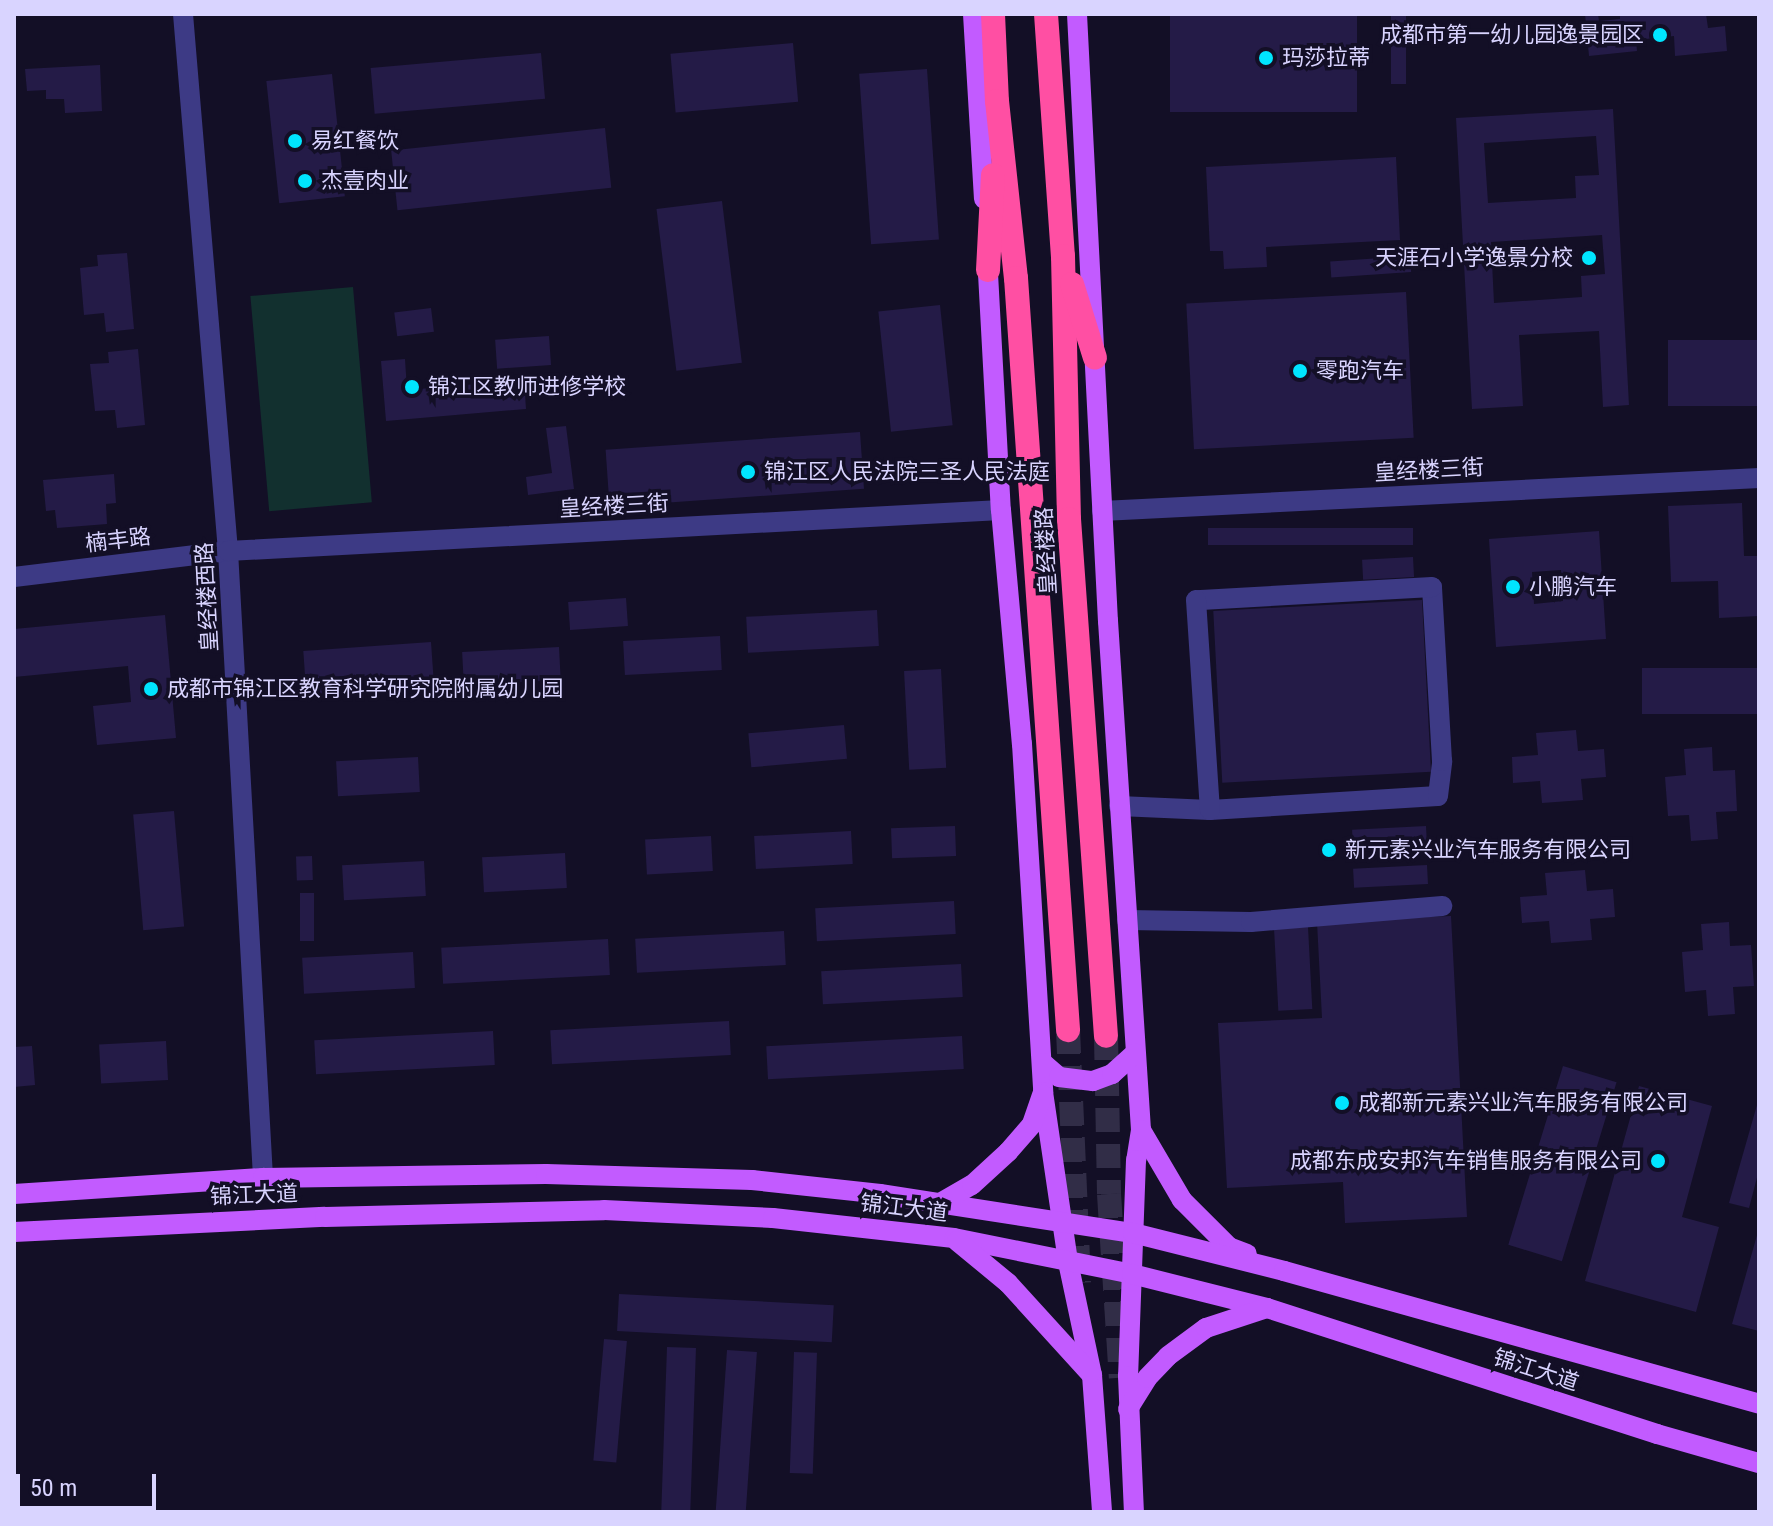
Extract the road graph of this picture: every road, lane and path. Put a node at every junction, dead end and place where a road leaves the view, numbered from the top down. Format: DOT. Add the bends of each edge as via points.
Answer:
graph roads {
  1 [pos="183,14"];
  2 [pos="973,14"];
  3 [pos="993,14"];
  4 [pos="1046,14"];
  5 [pos="1077,14"];
  6 [pos="997,101"];
  7 [pos="1063,256"];
  8 [pos="988,270"];
  9 [pos="1095,358"];
  10 [pos="1759,478"];
  11 [pos="1001,510"];
  12 [pos="1102,511"];
  13 [pos="228,551"];
  14 [pos="14,577"];
  15 [pos="1119,806"];
  16 [pos="1210,810"];
  17 [pos="1442,906"];
  18 [pos="1127,920"];
  19 [pos="1068,1030"];
  20 [pos="1106,1036"];
  21 [pos="1135,1053"];
  22 [pos="1043,1063"];
  23 [pos="1043,1092"];
  24 [pos="1141,1130"];
  25 [pos="263,1178"];
  26 [pos="14,1194"];
  27 [pos="942,1202"];
  28 [pos="1060,1219"];
  29 [pos="14,1232"];
  30 [pos="1133,1233"];
  31 [pos="954,1238"];
  32 [pos="1068,1262"];
  33 [pos="1284,1271"];
  34 [pos="1132,1274"];
  35 [pos="1267,1308"];
  36 [pos="1092,1375"];
  37 [pos="1759,1404"];
  38 [pos="1128,1409"];
  39 [pos="1759,1463"];
  40 [pos="1102,1512"];
  41 [pos="1134,1512"];
  1 -- 13 [label="street, 皇经楼西路"];
  2 -- 8 [label="main road"];
  3 -- 6 [label="highway, 皇经楼路"];
  4 -- 7 [label="highway, 皇经楼路"];
  5 -- 9 [label="main road"];
  6 -- 8 [label="highway"];
  6 -- 19 [label="highway, 皇经楼路" via="1016,278"];
  7 -- 9 [label="highway"];
  7 -- 20 [label="highway, 皇经楼路" via="1069,519"];
  8 -- 11 [label="main road"];
  9 -- 12 [label="main road"];
  10 -- 12 [label="street, 皇经楼三街"];
  11 -- 13 [label="street, 皇经楼三街"];
  11 -- 22 [label="main road"];
  12 -- 15 [label="main road"];
  13 -- 14 [label="street, 楠丰路"];
  13 -- 25 [label="street, 皇经楼西路"];
  15 -- 16 [label="street"];
  15 -- 18 [label="main road"];
  16 -- 16 [label="street" via="1438,796 1442,761 1432,587 1196,600"];
  17 -- 18 [label="street" via="1251,922"];
  18 -- 21 [label="main road"];
  21 -- 22 [label="main road" via="1112,1074 1093,1081 1059,1077"];
  21 -- 24 [label="main road"];
  22 -- 23 [label="main road"];
  23 -- 27 [label="main road" via="1032,1124 1008,1152 972,1185"];
  23 -- 28 [label="main road"];
  24 -- 30 [label="main road"];
  24 -- 33 [label="main road" via="1182,1200 1229,1247"];
  25 -- 26 [label="main road, 锦江大道"];
  25 -- 27 [label="main road, 锦江大道" via="546,1174 752,1180"];
  27 -- 28 [label="main road, 锦江大道"];
  28 -- 30 [label="main road, 锦江大道"];
  28 -- 32 [label="main road"];
  29 -- 31 [label="main road, 锦江大道" via="604,1210 773,1218"];
  30 -- 33 [label="main road, 锦江大道"];
  30 -- 34 [label="main road"];
  31 -- 32 [label="main road, 锦江大道"];
  31 -- 36 [label="main road" via="1008,1283"];
  32 -- 34 [label="main road, 锦江大道"];
  32 -- 36 [label="main road"];
  33 -- 37 [label="main road, 锦江大道"];
  34 -- 35 [label="main road, 锦江大道"];
  34 -- 38 [label="main road"];
  35 -- 38 [label="main road" via="1206,1328 1168,1356"];
  35 -- 39 [label="main road, 锦江大道"];
  36 -- 40 [label="main road"];
  38 -- 41 [label="main road"];
}
